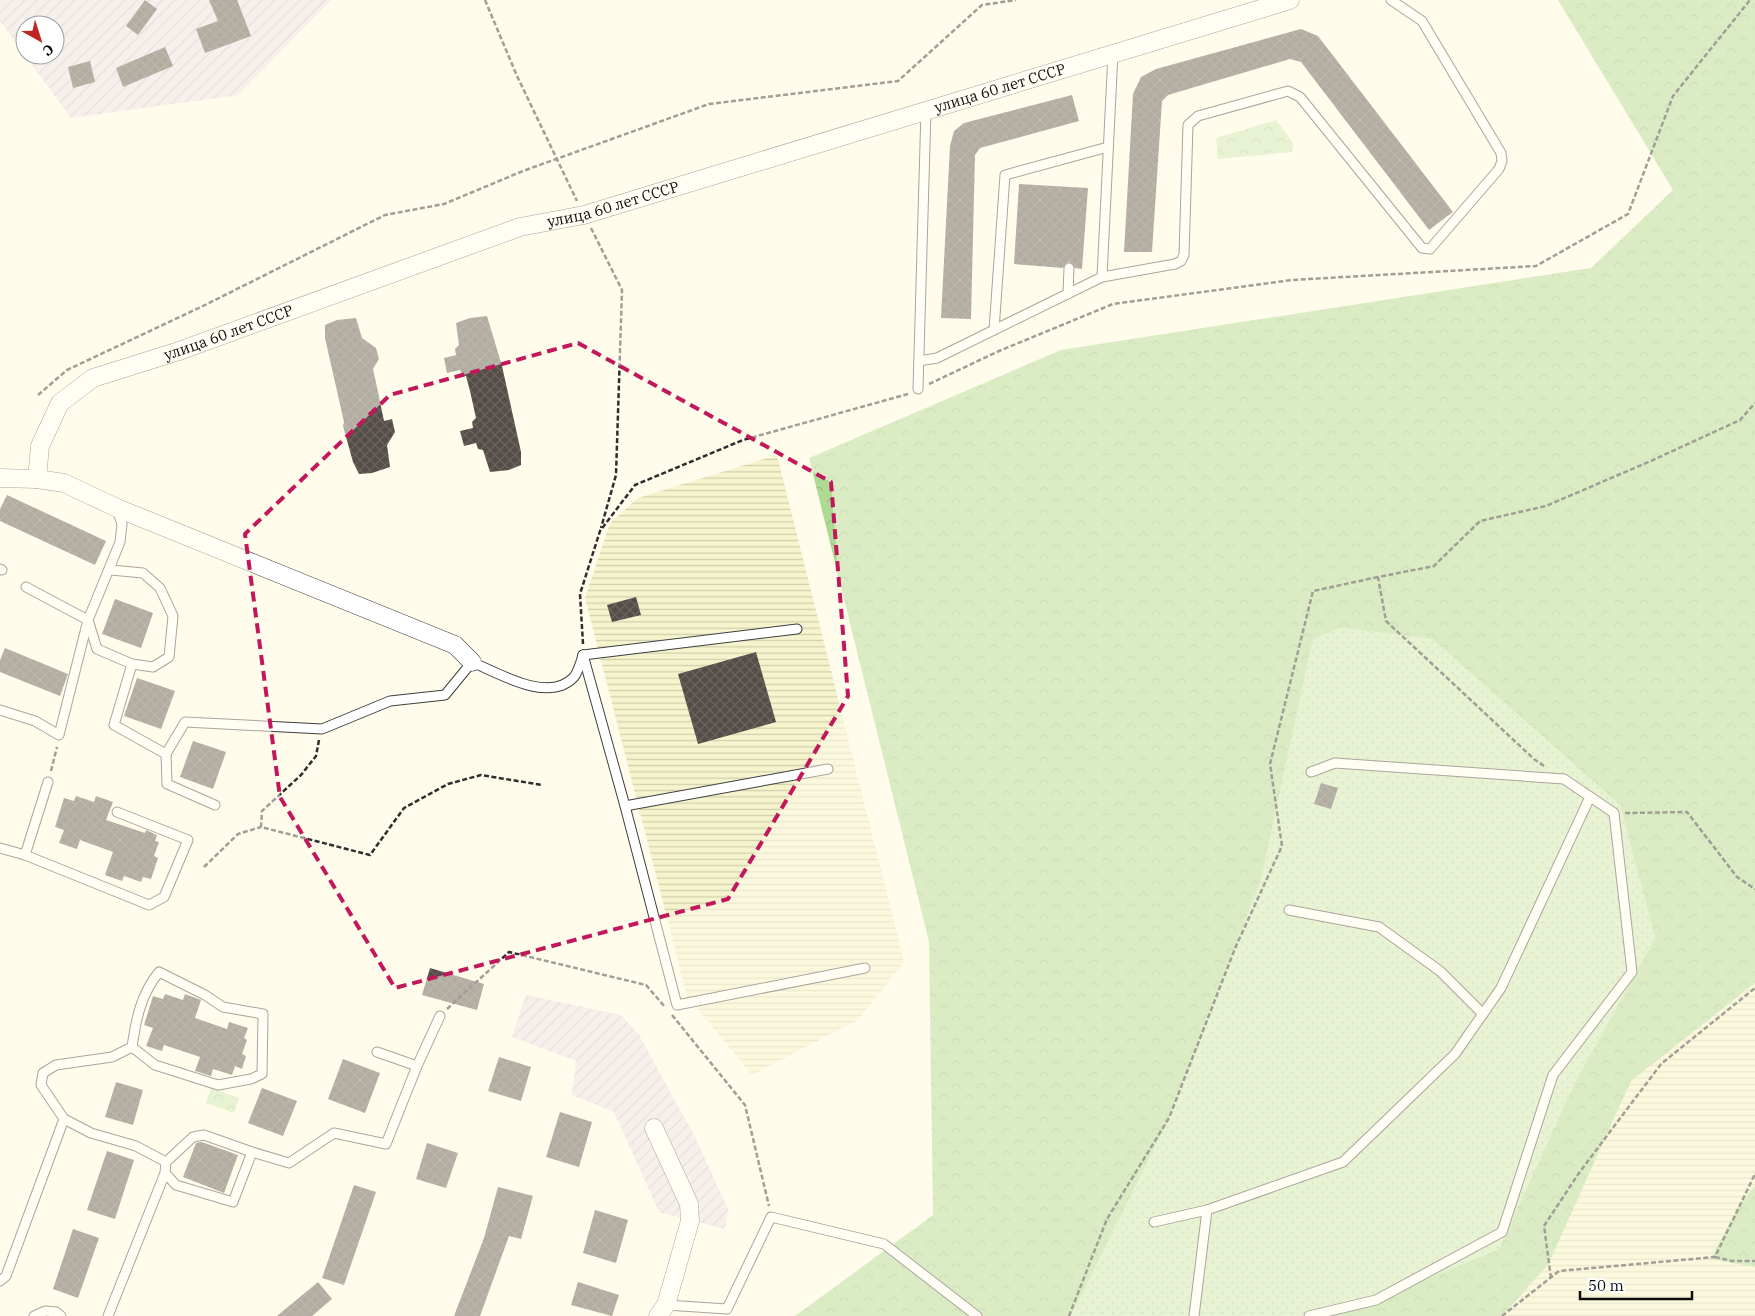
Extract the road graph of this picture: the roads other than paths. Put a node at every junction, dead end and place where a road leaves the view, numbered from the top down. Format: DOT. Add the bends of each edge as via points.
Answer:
graph roads {
  1 [pos="1290,0"];
  2 [pos="1391,0"];
  3 [pos="1113,53"];
  4 [pos="926,110"];
  5 [pos="1108,146"];
  6 [pos="1069,268"];
  7 [pos="1102,277"];
  8 [pos="1068,294"];
  9 [pos="994,330"];
  10 [pos="919,362"];
  11 [pos="918,389"];
  12 [pos="0,478"];
  13 [pos="37,479"];
  14 [pos="117,508"];
  15 [pos="111,570"];
  16 [pos="26,587"];
  17 [pos="88,620"];
  18 [pos="797,629"];
  19 [pos="583,656"];
  20 [pos="472,662"];
  21 [pos="132,664"];
  22 [pos="0,710"];
  23 [pos="166,754"];
  24 [pos="828,769"];
  25 [pos="1311,772"];
  26 [pos="48,782"];
  27 [pos="1590,797"];
  28 [pos="215,806"];
  29 [pos="626,806"];
  30 [pos="117,812"];
  31 [pos="0,848"];
  32 [pos="25,855"];
  33 [pos="1289,910"];
  34 [pos="866,968"];
  35 [pos="1483,1014"];
  36 [pos="440,1016"];
  37 [pos="132,1047"];
  38 [pos="377,1052"];
  39 [pos="417,1066"];
  40 [pos="64,1119"];
  41 [pos="654,1128"];
  42 [pos="252,1152"];
  43 [pos="166,1162"];
  44 [pos="165,1173"];
  45 [pos="1206,1210"];
  46 [pos="1154,1222"];
  47 [pos="0,1281"];
  48 [pos="662,1311"];
  49 [pos="34,1316"];
  50 [pos="61,1316"];
  51 [pos="108,1316"];
  52 [pos="977,1316"];
  53 [pos="1194,1316"];
  54 [pos="1309,1316"];
  1 -- 3 [label="street, улица 60 лет СССР"];
  2 -- 7 [label="lane" via="1422,21 1501,153 1499,169 1430,249 1422,248 1300,97 1288,91 1192,120 1188,124 1184,255 1181,261"];
  3 -- 4 [label="street, улица 60 лет СССР"];
  3 -- 5 [label="lane"];
  4 -- 10 [label="lane"];
  4 -- 13 [label="street, улица 60 лет СССР" via="584,215 520,227 93,378 60,403 40,446"];
  5 -- 7 [label="lane"];
  5 -- 9 [label="lane" via="1005,175"];
  6 -- 8 [label="lane"];
  7 -- 8 [label="lane"];
  8 -- 9 [label="lane"];
  9 -- 10 [label="lane" via="937,358"];
  10 -- 11 [label="lane"];
  12 -- 13 [label="street"];
  13 -- 14 [label="street" via="64,483"];
  14 -- 15 [label="lane" via="122,524"];
  14 -- 20 [label="street" via="455,645"];
  15 -- 17 [label="lane"];
  15 -- 21 [label="lane" via="144,573 160,588 173,616 169,657 153,668"];
  16 -- 17 [label="lane"];
  17 -- 21 [label="lane" via="96,649"];
  17 -- 22 [label="lane" via="59,735 35,721"];
  18 -- 19 [label="lane"];
  19 -- 20 [label="lane" via="574,677 558,686 531,687"];
  19 -- 29 [label="lane"];
  20 -- 23 [label="lane" via="445,695 390,701 322,729 185,722"];
  21 -- 23 [label="lane" via="114,725"];
  23 -- 28 [label="lane" via="167,784"];
  24 -- 29 [label="lane"];
  25 -- 27 [label="lane" via="1335,763 1564,779"];
  26 -- 32 [label="lane"];
  27 -- 35 [label="lane" via="1501,988"];
  27 -- 54 [label="lane" via="1614,813 1632,972 1553,1074 1502,1232 1376,1300"];
  29 -- 34 [label="lane" via="677,1005"];
  30 -- 32 [label="lane" via="188,840 164,898 148,905"];
  31 -- 32 [label="lane"];
  33 -- 35 [label="lane" via="1380,927 1440,971"];
  35 -- 45 [label="lane" via="1455,1054 1343,1162"];
  36 -- 39 [label="lane"];
  37 -- 37 [label="lane" via="136,1019 147,986 159,972 223,1007 263,1014 262,1074 251,1079 218,1085 154,1065"];
  37 -- 40 [label="lane" via="112,1057 56,1065 43,1073 41,1085"];
  38 -- 39 [label="lane"];
  39 -- 42 [label="lane" via="386,1144 334,1133 289,1163"];
  40 -- 43 [label="lane" via="91,1133 136,1146"];
  40 -- 47 [label="lane" via="6,1276"];
  41 -- 48 [label="street" via="690,1212"];
  42 -- 43 [label="lane" via="204,1135 193,1137"];
  42 -- 44 [label="lane" via="233,1202 176,1186"];
  43 -- 44 [label="lane"];
  44 -- 51 [label="lane"];
  45 -- 46 [label="lane"];
  45 -- 53 [label="lane"];
  48 -- 52 [label="lane" via="726,1309 771,1217 884,1244"];
  49 -- 50 [label="lane" via="45,1311"];
}
